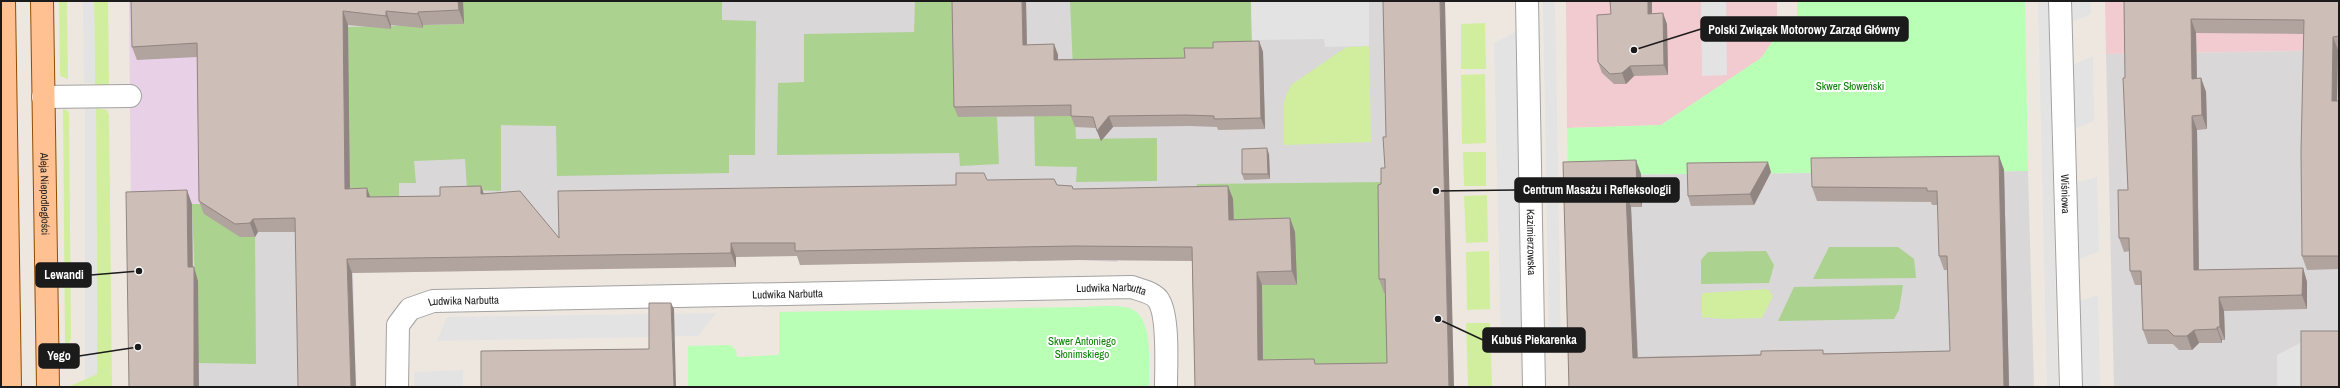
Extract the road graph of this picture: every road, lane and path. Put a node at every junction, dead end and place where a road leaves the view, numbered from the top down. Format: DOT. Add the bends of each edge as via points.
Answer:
graph roads {
  1 [pos="4,1"];
  2 [pos="42,1"];
  3 [pos="1527,1"];
  4 [pos="2060,1"];
  5 [pos="43,96"];
  6 [pos="130,96"];
  7 [pos="10,387"];
  8 [pos="48,387"];
  9 [pos="397,387"];
  10 [pos="1166,387"];
  11 [pos="1534,387"];
  12 [pos="2070,387"];
  1 -- 7 [label="main road"];
  2 -- 5 [label="main road, Aleja Niepodległości"];
  3 -- 11 [label="street, Kazimierzowska"];
  4 -- 12 [label="street, Wiśniowa"];
  5 -- 6 [label="street"];
  5 -- 8 [label="main road, Aleja Niepodległości"];
  9 -- 10 [label="street, Ludwika Narbutta" via="398,325 410,309 432,301 1132,287 1146,291 1159,300 1164,316"];
}
